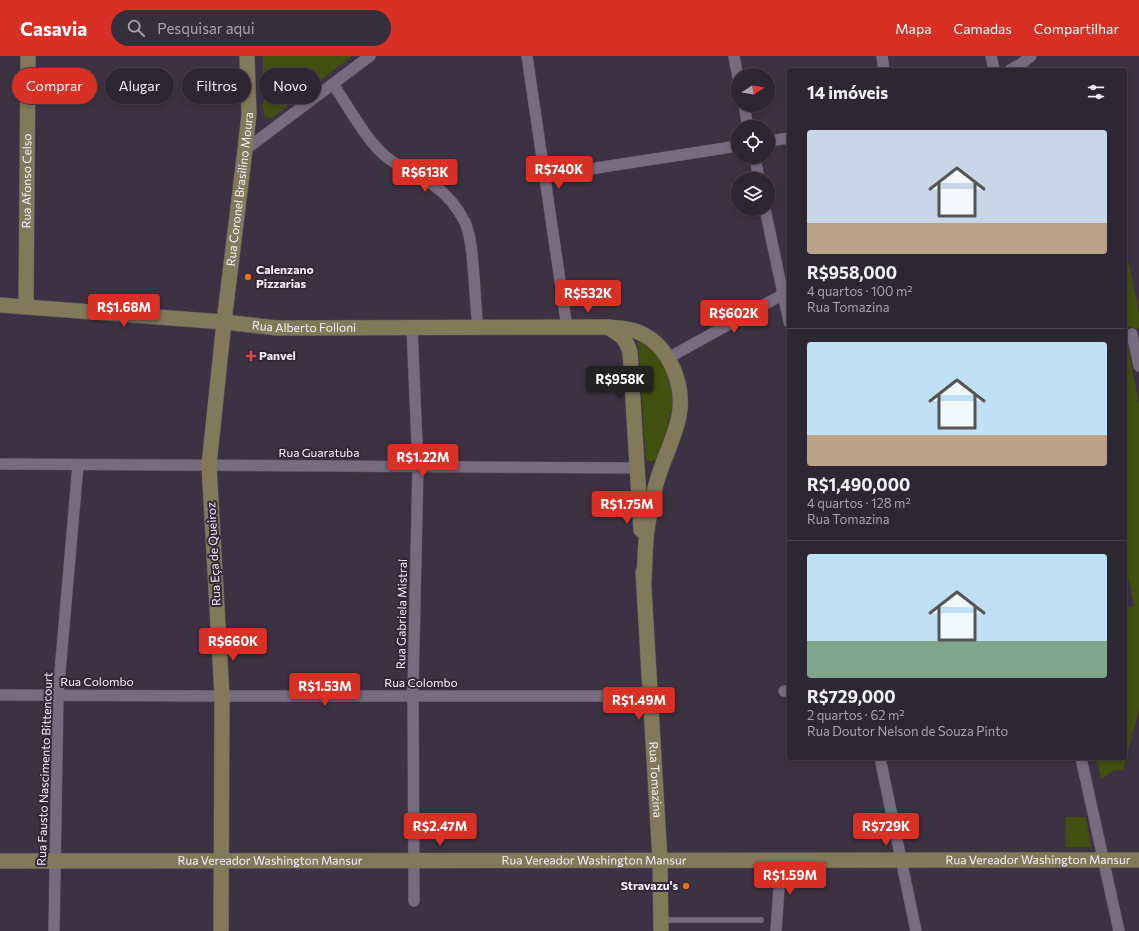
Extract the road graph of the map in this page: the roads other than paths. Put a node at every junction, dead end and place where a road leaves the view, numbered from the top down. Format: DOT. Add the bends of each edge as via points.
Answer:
graph roads {
  1 [pos="28,56"];
  2 [pos="247,56"];
  3 [pos="370,56"];
  4 [pos="527,56"];
  5 [pos="734,56"];
  6 [pos="882,56"];
  7 [pos="991,56"];
  8 [pos="1031,56"];
  9 [pos="736,68"];
  10 [pos="884,68"];
  11 [pos="994,68"];
  12 [pos="1014,68"];
  13 [pos="333,84"];
  14 [pos="787,138"];
  15 [pos="775,140"];
  16 [pos="731,147"];
  17 [pos="245,150"];
  18 [pos="545,176"];
  19 [pos="767,216"];
  20 [pos="786,293"];
  21 [pos="0,305"];
  22 [pos="26,307"];
  23 [pos="224,322"];
  24 [pos="608,327"];
  25 [pos="412,328"];
  26 [pos="478,328"];
  27 [pos="568,328"];
  28 [pos="1132,334"];
  29 [pos="668,358"];
  30 [pos="1139,366"];
  31 [pos="663,462"];
  32 [pos="0,464"];
  33 [pos="78,465"];
  34 [pos="209,465"];
  35 [pos="418,466"];
  36 [pos="637,468"];
  37 [pos="644,581"];
  38 [pos="0,695"];
  39 [pos="58,695"];
  40 [pos="222,696"];
  41 [pos="413,696"];
  42 [pos="651,696"];
  43 [pos="880,760"];
  44 [pos="1081,760"];
  45 [pos="220,860"];
  46 [pos="414,860"];
  47 [pos="660,860"];
  48 [pos="782,860"];
  49 [pos="901,860"];
  50 [pos="1103,860"];
  51 [pos="1139,860"];
  52 [pos="0,861"];
  53 [pos="55,861"];
  54 [pos="414,901"];
  55 [pos="761,920"];
  56 [pos="661,926"];
  57 [pos="54,931"];
  58 [pos="221,931"];
  59 [pos="776,931"];
  60 [pos="916,931"];
  61 [pos="1119,931"];
  1 -- 22 [label="main road, Rua Afonso Celso"];
  2 -- 17 [label="main road, Rua Coronel Brasilino Moura" via="249,114"];
  3 -- 13 [label="street"];
  4 -- 18 [label="street"];
  5 -- 9 [label="street"];
  6 -- 10 [label="street"];
  7 -- 11 [label="street"];
  8 -- 12 [label="street"];
  13 -- 17 [label="street"];
  13 -- 26 [label="street" via="374,145 398,166 437,187 456,207 470,238"];
  14 -- 15 [label="street"];
  16 -- 18 [label="street"];
  17 -- 23 [label="main road, Rua Coronel Brasilino Moura"];
  18 -- 27 [label="street"];
  19 -- 20 [label="street"];
  20 -- 29 [label="street"];
  21 -- 22 [label="main road, Rua Alberto Folloni"];
  22 -- 23 [label="main road, Rua Alberto Folloni"];
  23 -- 25 [label="main road, Rua Alberto Folloni" via="277,328"];
  23 -- 34 [label="main road, Rua Eça de Queiroz"];
  24 -- 27 [label="main road, Rua Alberto Folloni"];
  24 -- 29 [label="main road, Rua Tomazina" via="639,332 650,339"];
  24 -- 36 [label="main road, Rua Tomazina" via="627,342 630,352"];
  25 -- 26 [label="main road, Rua Alberto Folloni"];
  25 -- 35 [label="street, Rua Gabriela Mistral"];
  26 -- 27 [label="main road, Rua Alberto Folloni"];
  28 -- 30 [label="street"];
  29 -- 31 [label="main road, Rua Tomazina" via="674,369 680,401 676,430"];
  31 -- 36 [label="main road"];
  31 -- 37 [label="main road, Rua Tomazina" via="647,531"];
  32 -- 33 [label="street, Rua Guaratuba"];
  33 -- 34 [label="street, Rua Guaratuba"];
  33 -- 39 [label="street, Rua Fausto Nascimento Bittencourt"];
  34 -- 35 [label="street, Rua Guaratuba"];
  34 -- 40 [label="main road, Rua Eça de Queiroz"];
  35 -- 36 [label="street, Rua Guaratuba"];
  35 -- 41 [label="street, Rua Gabriela Mistral"];
  36 -- 37 [label="main road, Rua Tomazina"];
  37 -- 42 [label="main road, Rua Tomazina"];
  38 -- 39 [label="street, Rua Colombo"];
  39 -- 40 [label="street, Rua Colombo"];
  39 -- 53 [label="street, Rua Fausto Nascimento Bittencourt"];
  40 -- 41 [label="street, Rua Colombo"];
  40 -- 45 [label="main road, Rua Eça de Queiroz"];
  41 -- 42 [label="street, Rua Colombo"];
  41 -- 46 [label="street, Rua Gabriela Mistral"];
  42 -- 47 [label="main road, Rua Tomazina"];
  43 -- 49 [label="street"];
  44 -- 50 [label="street"];
  45 -- 46 [label="main road, Rua Vereador Washington Mansur"];
  45 -- 53 [label="main road, Rua Vereador Washington Mansur"];
  45 -- 58 [label="main road, Rua Eça de Queiroz"];
  46 -- 47 [label="main road, Rua Vereador Washington Mansur"];
  46 -- 54 [label="street, Rua Gabriela Mistral"];
  47 -- 48 [label="main road, Rua Vereador Washington Mansur"];
  47 -- 56 [label="main road, Rua Tomazina"];
  48 -- 49 [label="main road, Rua Vereador Washington Mansur"];
  48 -- 59 [label="street"];
  49 -- 50 [label="main road, Rua Vereador Washington Mansur"];
  49 -- 60 [label="street"];
  50 -- 51 [label="main road, Rua Vereador Washington Mansur"];
  50 -- 61 [label="street"];
  52 -- 53 [label="main road, Rua Vereador Washington Mansur"];
  53 -- 57 [label="street, Rua Fausto Nascimento Bittencourt"];
  55 -- 56 [label="lane"];
}
